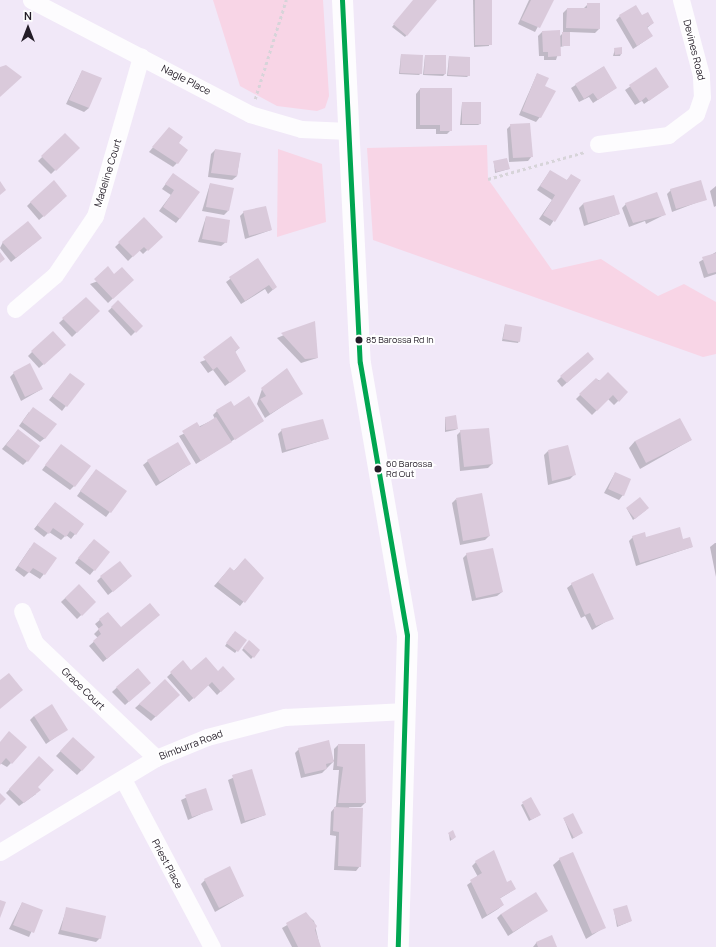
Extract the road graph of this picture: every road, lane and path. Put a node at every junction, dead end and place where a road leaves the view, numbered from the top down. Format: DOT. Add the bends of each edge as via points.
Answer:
graph roads {
  1 [pos="31,0"];
  2 [pos="286,0"];
  3 [pos="354,0"];
  4 [pos="681,0"];
  5 [pos="343,9"];
  6 [pos="140,57"];
  7 [pos="250,114"];
  8 [pos="350,131"];
  9 [pos="598,144"];
  10 [pos="488,179"];
  11 [pos="15,309"];
  12 [pos="22,611"];
  13 [pos="406,711"];
  14 [pos="156,758"];
  15 [pos="124,781"];
  16 [pos="0,852"];
  17 [pos="212,947"];
  18 [pos="398,947"];
  1 -- 6 [label="street, Nagle Place"];
  2 -- 7 [label="path"];
  3 -- 5 [label="street"];
  4 -- 9 [label="street, Devines Road" via="701,75 702,97 696,114 668,135"];
  5 -- 8 [label="street"];
  6 -- 7 [label="street, Nagle Place"];
  6 -- 11 [label="street, Madeline Court" via="95,216 55,275"];
  7 -- 8 [label="street, Nagle Place" via="301,129"];
  8 -- 13 [label="street" via="360,359 372,445 404,606"];
  9 -- 10 [label="path" via="580,155"];
  12 -- 14 [label="street, Grace Court" via="35,643"];
  13 -- 14 [label="street, Bimburra Road" via="285,717 234,728"];
  13 -- 18 [label="street"];
  14 -- 15 [label="street, Bimburra Road"];
  15 -- 16 [label="street, Bimburra Road"];
  15 -- 17 [label="street, Priest Place"];
}
